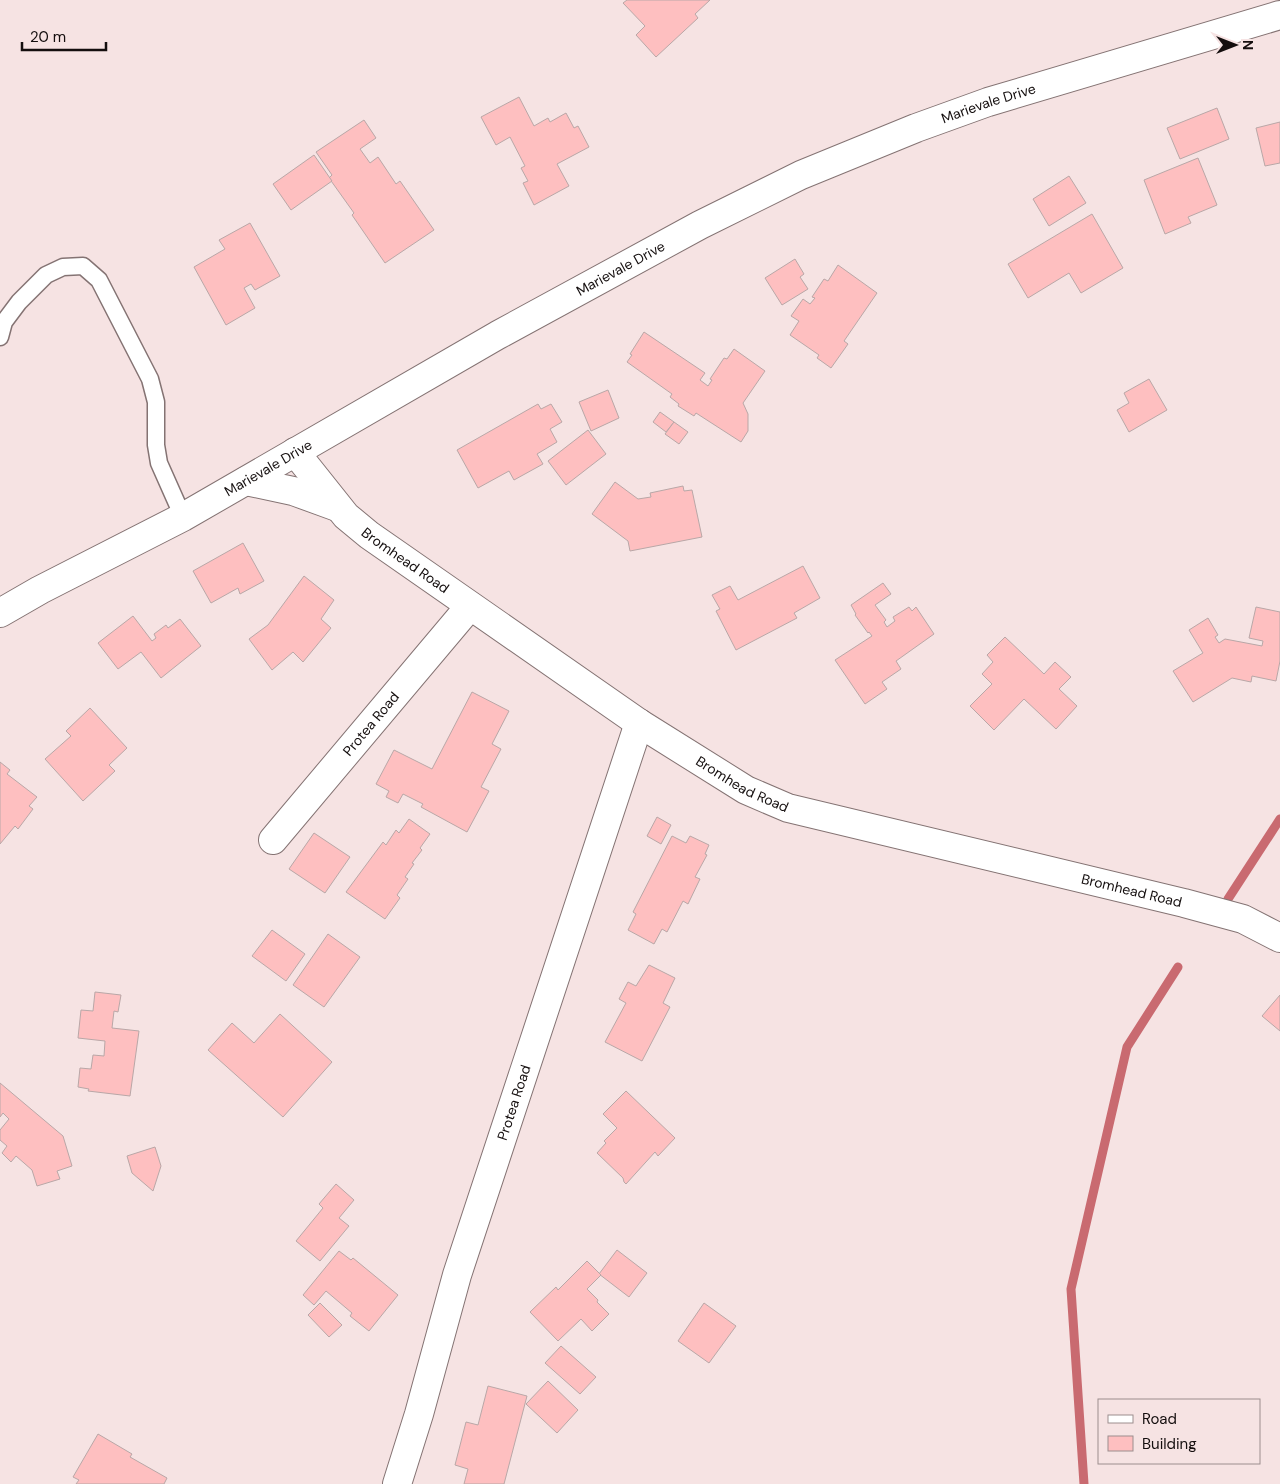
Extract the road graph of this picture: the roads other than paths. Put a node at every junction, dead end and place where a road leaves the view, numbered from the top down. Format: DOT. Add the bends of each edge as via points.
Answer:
graph roads {
  1 [pos="1280,15"];
  2 [pos="0,337"];
  3 [pos="295,452"];
  4 [pos="246,481"];
  5 [pos="337,507"];
  6 [pos="183,517"];
  7 [pos="470,606"];
  8 [pos="0,613"];
  9 [pos="639,723"];
  10 [pos="272,840"];
  11 [pos="1280,938"];
  12 [pos="397,1484"];
  1 -- 3 [label="street, Marievale Drive" via="988,102 801,175 700,225 506,331"];
  2 -- 6 [label="lane" via="4,322 46,275 63,267 83,266 99,280 150,379 156,402 159,462"];
  3 -- 4 [label="street, Marievale Drive"];
  3 -- 5 [label="street, Bromhead Road"];
  4 -- 5 [label="street" via="292,491"];
  4 -- 6 [label="street, Marievale Drive"];
  5 -- 7 [label="street, Bromhead Road" via="369,535"];
  6 -- 8 [label="street, Marievale Drive"];
  7 -- 9 [label="street, Bromhead Road"];
  7 -- 10 [label="street, Protea Road"];
  9 -- 11 [label="street, Bromhead Road" via="746,790 788,808 1184,902 1243,919"];
  9 -- 12 [label="street, Protea Road" via="457,1275"];
}
